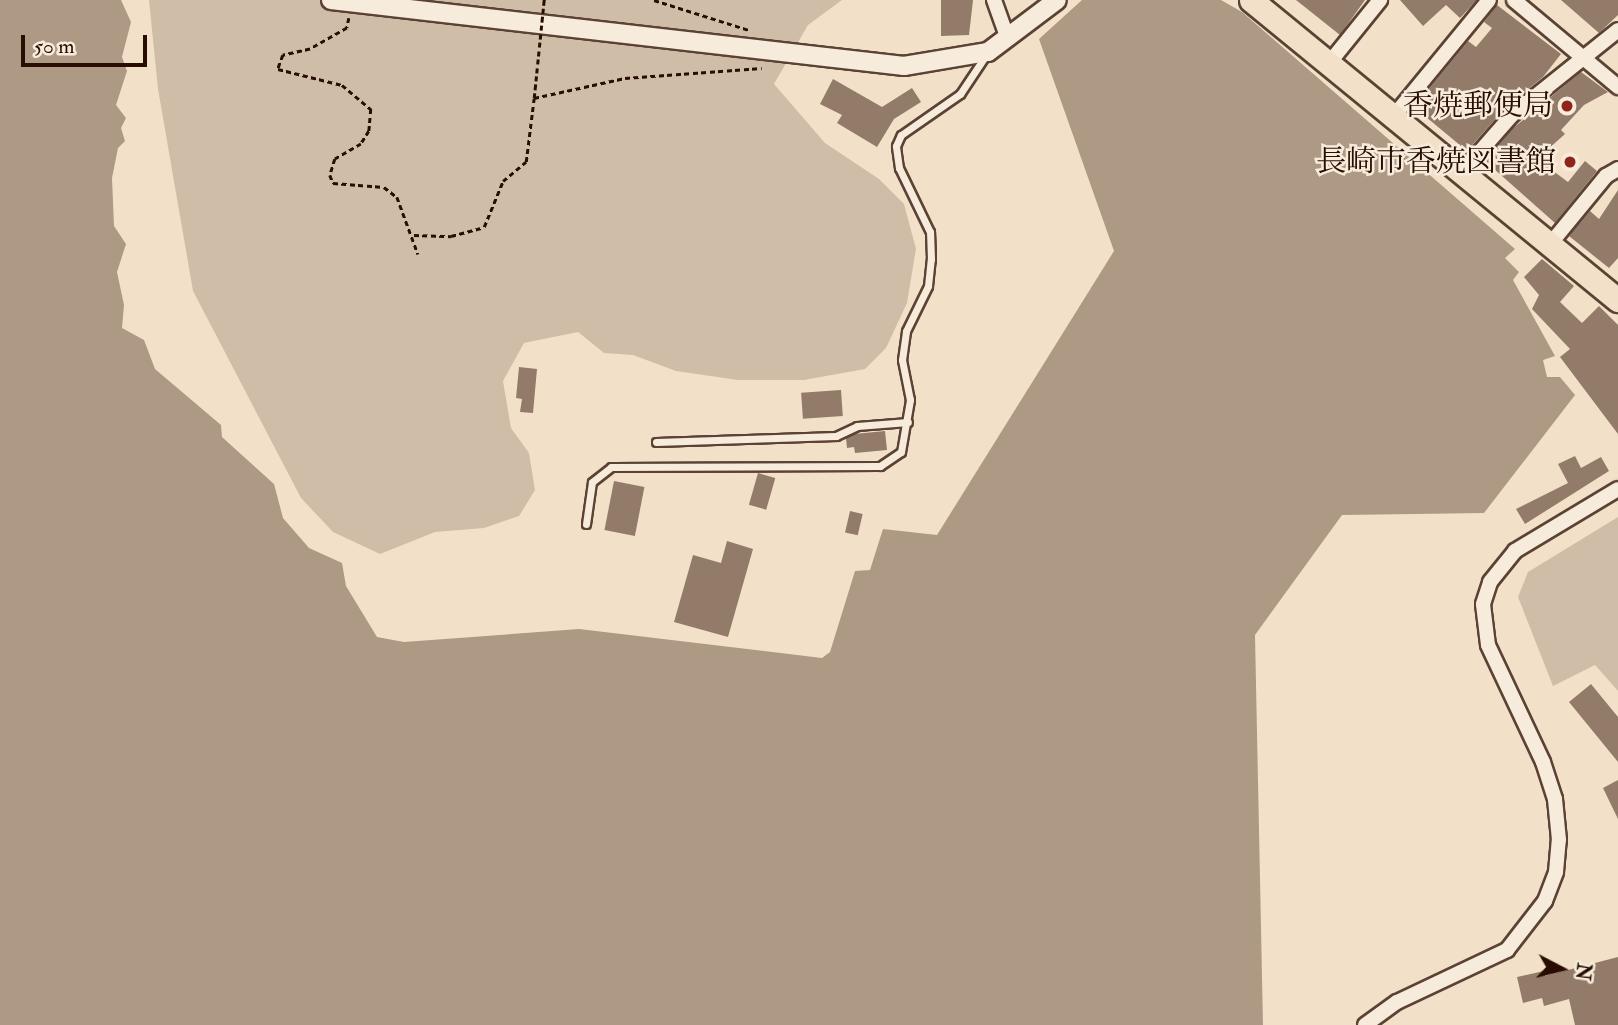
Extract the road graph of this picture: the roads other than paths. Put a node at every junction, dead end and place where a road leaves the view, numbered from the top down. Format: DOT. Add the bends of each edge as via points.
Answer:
graph roads {
  1 [pos="331,0"];
  2 [pos="994,0"];
  3 [pos="1057,0"];
  4 [pos="1251,0"];
  5 [pos="1380,0"];
  6 [pos="1489,0"];
  7 [pos="1514,0"];
  8 [pos="1618,30"];
  9 [pos="1008,39"];
  10 [pos="988,52"];
  11 [pos="1585,57"];
  12 [pos="1330,62"];
  13 [pos="1618,87"];
  14 [pos="1393,117"];
  15 [pos="1618,169"];
  16 [pos="1462,172"];
  17 [pos="1551,243"];
  18 [pos="1618,300"];
  19 [pos="908,422"];
  20 [pos="656,442"];
  21 [pos="1618,489"];
  22 [pos="586,524"];
  23 [pos="1365,1025"];
  1 -- 10 [label="street" via="904,66"];
  2 -- 9 [label="street"];
  3 -- 9 [label="street"];
  4 -- 12 [label="main road"];
  5 -- 12 [label="street"];
  6 -- 14 [label="street"];
  7 -- 11 [label="street"];
  8 -- 11 [label="street"];
  9 -- 10 [label="street"];
  10 -- 19 [label="lane" via="960,94 901,135 896,146 899,168 930,232 928,286 906,331 902,360 910,400"];
  11 -- 13 [label="street"];
  11 -- 16 [label="street" via="1513,115"];
  12 -- 14 [label="main road"];
  14 -- 16 [label="main road"];
  15 -- 17 [label="street" via="1606,176"];
  16 -- 17 [label="main road"];
  17 -- 18 [label="main road"];
  19 -- 20 [label="lane" via="856,426 836,436"];
  19 -- 22 [label="lane" via="901,452 880,466 611,467 592,482"];
  21 -- 23 [label="street" via="1516,551 1490,582 1483,604 1488,645 1543,762 1555,799 1556,872 1545,901 1507,950 1397,1002"];
}
